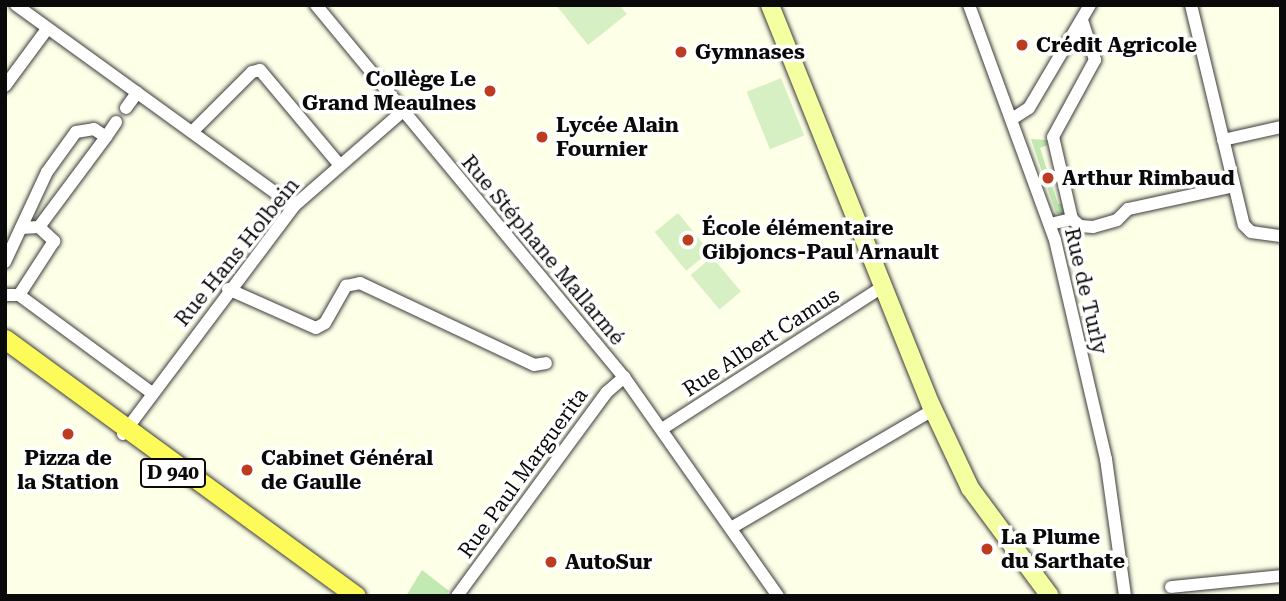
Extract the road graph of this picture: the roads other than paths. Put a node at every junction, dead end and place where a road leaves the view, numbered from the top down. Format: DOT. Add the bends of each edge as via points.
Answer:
graph roads {
  1 [pos="16,5"];
  2 [pos="316,5"];
  3 [pos="770,5"];
  4 [pos="969,5"];
  5 [pos="1090,5"];
  6 [pos="1191,5"];
  7 [pos="1082,20"];
  8 [pos="47,29"];
  9 [pos="5,86"];
  10 [pos="137,93"];
  11 [pos="126,108"];
  12 [pos="403,111"];
  13 [pos="1012,119"];
  14 [pos="116,122"];
  15 [pos="1281,128"];
  16 [pos="192,132"];
  17 [pos="106,137"];
  18 [pos="1223,140"];
  19 [pos="338,163"];
  20 [pos="1234,186"];
  21 [pos="293,206"];
  22 [pos="1073,219"];
  23 [pos="1051,224"];
  24 [pos="39,227"];
  25 [pos="21,228"];
  26 [pos="1281,236"];
  27 [pos="5,262"];
  28 [pos="882,287"];
  29 [pos="228,289"];
  30 [pos="11,299"];
  31 [pos="5,339"];
  32 [pos="5,351"];
  33 [pos="546,363"];
  34 [pos="624,377"];
  35 [pos="152,393"];
  36 [pos="933,410"];
  37 [pos="662,429"];
  38 [pos="125,432"];
  39 [pos="731,528"];
  40 [pos="1281,576"];
  41 [pos="1171,587"];
  42 [pos="341,596"];
  43 [pos="356,596"];
  44 [pos="457,596"];
  45 [pos="778,596"];
  46 [pos="1050,596"];
  47 [pos="1125,596"];
  1 -- 8 [label="street"];
  2 -- 12 [label="street, Rue Stéphane Mallarmé"];
  3 -- 28 [label="street"];
  4 -- 13 [label="street, Rue de Turly"];
  5 -- 7 [label="street"];
  6 -- 18 [label="street"];
  7 -- 13 [label="street" via="1029,108"];
  7 -- 22 [label="street" via="1095,60 1054,137"];
  8 -- 9 [label="street"];
  8 -- 10 [label="street"];
  10 -- 11 [label="street"];
  10 -- 16 [label="street"];
  12 -- 19 [label="street, Rue Hans Holbein"];
  12 -- 34 [label="street, Rue Stéphane Mallarmé"];
  13 -- 23 [label="street, Rue de Turly"];
  14 -- 17 [label="street"];
  15 -- 18 [label="street"];
  16 -- 19 [label="street" via="252,72 260,70"];
  16 -- 21 [label="street"];
  17 -- 24 [label="street"];
  17 -- 25 [label="street" via="89,128 76,132 47,172"];
  18 -- 20 [label="street"];
  19 -- 21 [label="street, Rue Hans Holbein"];
  20 -- 22 [label="street" via="1128,209 1117,220 1093,227 1080,226"];
  20 -- 26 [label="street" via="1247,230"];
  21 -- 29 [label="street, Rue Hans Holbein"];
  22 -- 23 [label="street"];
  23 -- 47 [label="street, Rue de Turly" via="1106,459"];
  24 -- 25 [label="street"];
  24 -- 30 [label="street" via="52,236 54,245"];
  25 -- 27 [label="street"];
  28 -- 36 [label="street"];
  28 -- 37 [label="street, Rue Albert Camus"];
  29 -- 33 [label="street" via="316,328 325,323 346,286 360,284 534,365"];
  29 -- 35 [label="street, Rue Hans Holbein"];
  30 -- 35 [label="street"];
  31 -- 38 [label="main road, D 940"];
  32 -- 38 [label="main road, D 940"];
  34 -- 37 [label="street, Rue Stéphane Mallarmé"];
  34 -- 44 [label="street, Rue Paul Marguerita" via="607,392"];
  35 -- 38 [label="street, Rue Hans Holbein"];
  36 -- 39 [label="street"];
  36 -- 46 [label="street" via="970,488"];
  37 -- 39 [label="street, Rue Stéphane Mallarmé"];
  38 -- 42 [label="main road, D 940"];
  38 -- 43 [label="main road, D 940"];
  39 -- 45 [label="street, Rue Stéphane Mallarmé"];
  40 -- 41 [label="street"];
}
